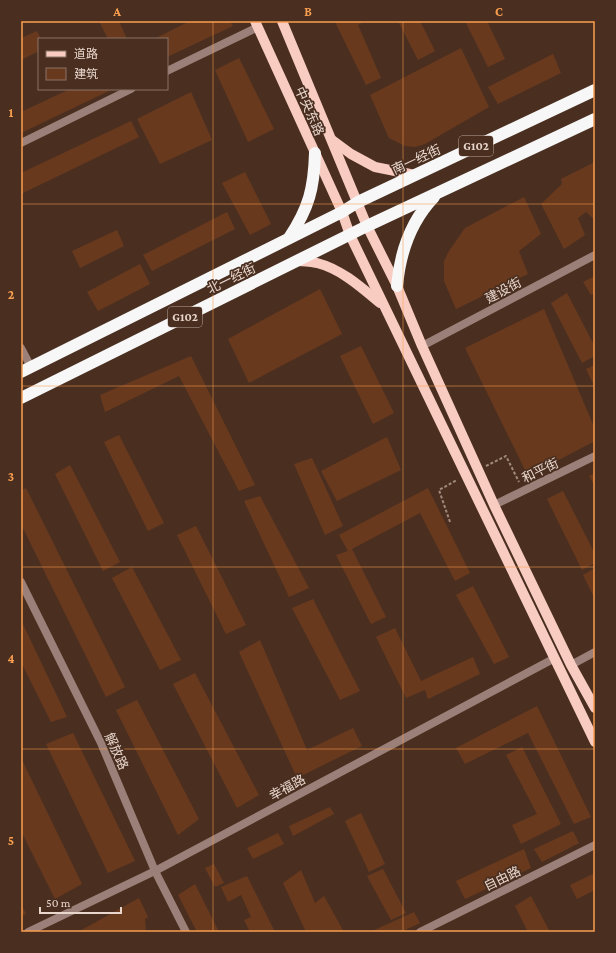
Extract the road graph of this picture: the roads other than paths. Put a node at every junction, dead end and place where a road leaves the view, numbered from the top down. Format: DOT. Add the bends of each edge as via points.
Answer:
graph roads {
  1 [pos="282,21"];
  2 [pos="256,24"];
  3 [pos="168,70"];
  4 [pos="129,90"];
  5 [pos="595,90"];
  6 [pos="595,119"];
  7 [pos="332,140"];
  8 [pos="21,143"];
  9 [pos="315,153"];
  10 [pos="416,175"];
  11 [pos="438,193"];
  12 [pos="358,202"];
  13 [pos="342,212"];
  14 [pos="367,226"];
  15 [pos="350,235"];
  16 [pos="288,239"];
  17 [pos="595,255"];
  18 [pos="298,260"];
  19 [pos="397,286"];
  20 [pos="384,306"];
  21 [pos="422,346"];
  22 [pos="21,348"];
  23 [pos="26,369"];
  24 [pos="21,398"];
  25 [pos="595,456"];
  26 [pos="494,505"];
  27 [pos="21,582"];
  28 [pos="595,652"];
  29 [pos="555,658"];
  30 [pos="571,665"];
  31 [pos="595,708"];
  32 [pos="595,742"];
  33 [pos="595,845"];
  34 [pos="155,871"];
  35 [pos="28,932"];
  36 [pos="186,932"];
  37 [pos="420,932"];
  1 -- 7 [label="main road, 中央东路"];
  2 -- 3 [label="street"];
  2 -- 9 [label="main road, 中央东路"];
  4 -- 8 [label="street"];
  5 -- 10 [label="highway, 南一经街 / G102"];
  6 -- 11 [label="highway, G102"];
  7 -- 10 [label="main road" via="375,167"];
  7 -- 12 [label="main road, 中央东路"];
  9 -- 13 [label="main road, 中央东路"];
  9 -- 16 [label="highway" via="314,177 308,203"];
  10 -- 12 [label="highway, 南一经街 / G102"];
  11 -- 14 [label="highway, G102"];
  11 -- 19 [label="highway" via="428,203 411,231 398,271"];
  12 -- 13 [label="highway, 北一经街 / G102"];
  12 -- 14 [label="main road, 中央东路"];
  13 -- 15 [label="main road, 中央东路"];
  13 -- 16 [label="highway, 北一经街 / G102"];
  14 -- 15 [label="highway, 北一经街 / G102"];
  14 -- 19 [label="main road, 中央东路"];
  15 -- 18 [label="highway, 北一经街 / G102"];
  15 -- 20 [label="main road, 中央东路"];
  16 -- 23 [label="highway, 北一经街 / G102"];
  17 -- 21 [label="street, 建设街"];
  18 -- 20 [label="main road" via="318,263 353,280"];
  18 -- 24 [label="highway, 北一经街 / G102"];
  19 -- 21 [label="main road, 中央东路"];
  20 -- 29 [label="main road, 中央东路"];
  21 -- 26 [label="main road, 中央东路"];
  22 -- 23 [label="street"];
  25 -- 26 [label="street, 和平街"];
  26 -- 30 [label="main road, 中央东路"];
  27 -- 34 [label="street, 解放路" via="102,743"];
  28 -- 30 [label="street"];
  29 -- 32 [label="main road, 中央东路"];
  29 -- 34 [label="street, 幸福路"];
  30 -- 31 [label="main road, 中央东路"];
  33 -- 37 [label="street, 自由路"];
  34 -- 35 [label="street, 幸福路"];
  34 -- 36 [label="street, 解放路"];
}
